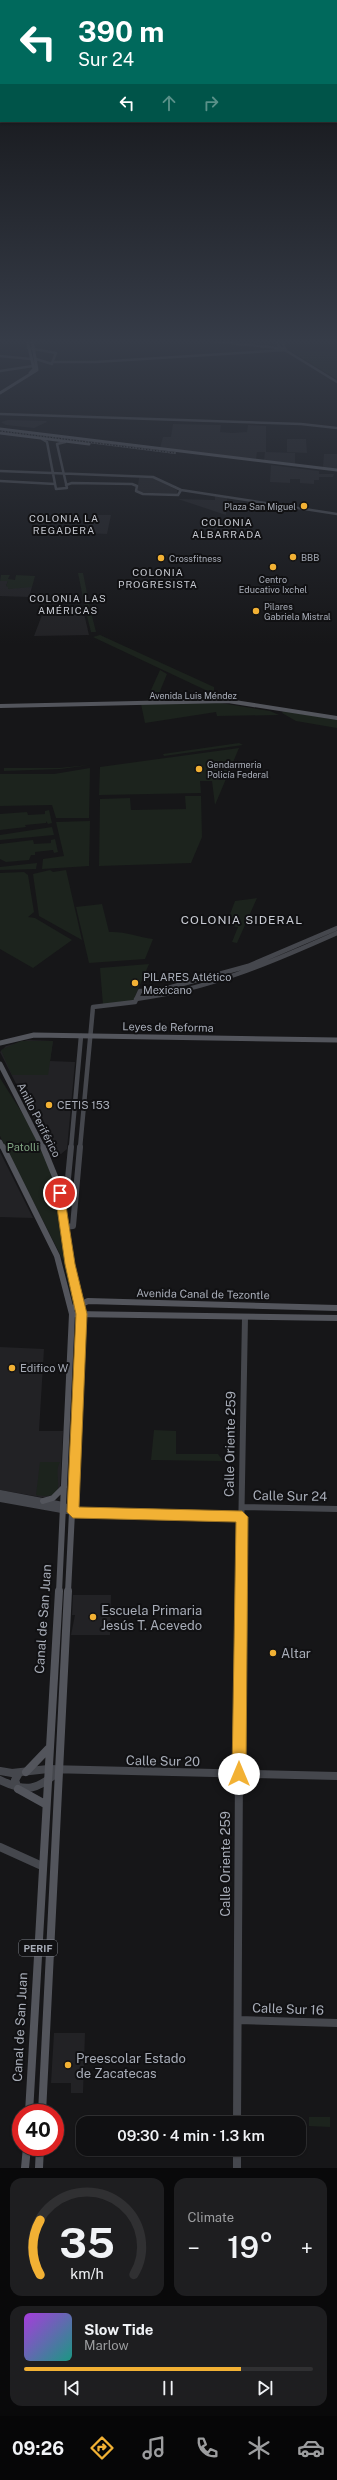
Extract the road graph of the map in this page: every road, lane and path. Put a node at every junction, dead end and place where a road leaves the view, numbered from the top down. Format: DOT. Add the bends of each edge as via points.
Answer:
graph roads {
  1 [pos="46,441"];
  2 [pos="59,441"];
  3 [pos="94,441"];
  4 [pos="65,442"];
  5 [pos="60,458"];
  6 [pos="225,458"];
  7 [pos="51,459"];
  8 [pos="0,471"];
  9 [pos="337,471"];
  10 [pos="54,472"];
  11 [pos="64,474"];
  12 [pos="0,481"];
  13 [pos="55,484"];
  14 [pos="67,486"];
  15 [pos="180,489"];
  16 [pos="336,515"];
  17 [pos="0,705"];
  18 [pos="264,706"];
  19 [pos="337,718"];
  20 [pos="337,928"];
  21 [pos="337,933"];
  22 [pos="136,1001"];
  23 [pos="81,1036"];
  24 [pos="90,1036"];
  25 [pos="337,1040"];
  26 [pos="0,1043"];
  27 [pos="0,1064"];
  28 [pos="0,1074"];
  29 [pos="11,1089"];
  30 [pos="72,1130"];
  31 [pos="82,1130"];
  32 [pos="0,1142"];
  33 [pos="76,1196"];
  34 [pos="65,1227"];
  35 [pos="80,1304"];
  36 [pos="337,1308"];
  37 [pos="71,1312"];
  38 [pos="82,1314"];
  39 [pos="244,1317"];
  40 [pos="337,1318"];
  41 [pos="64,1487"];
  42 [pos="0,1493"];
  43 [pos="0,1499"];
  44 [pos="43,1501"];
  45 [pos="63,1507"];
  46 [pos="242,1507"];
  47 [pos="337,1508"];
  48 [pos="73,1512"];
  49 [pos="242,1517"];
  50 [pos="48,1748"];
  51 [pos="47,1768"];
  52 [pos="60,1770"];
  53 [pos="0,1771"];
  54 [pos="22,1772"];
  55 [pos="239,1774"];
  56 [pos="337,1776"];
  57 [pos="0,1780"];
  58 [pos="47,1783"];
  59 [pos="18,1789"];
  60 [pos="46,1804"];
  61 [pos="0,1847"];
  62 [pos="42,1866"];
  63 [pos="238,2020"];
  64 [pos="337,2023"];
  65 [pos="29,2104"];
  66 [pos="42,2104"];
  67 [pos="237,2116"];
  68 [pos="26,2156"];
  69 [pos="40,2156"];
  70 [pos="237,2156"];
  71 [pos="25,2168"];
  72 [pos="39,2168"];
  73 [pos="237,2168"];
  1 -- 7 [label="street"];
  2 -- 4 [label="main road"];
  3 -- 6 [label="main road"];
  4 -- 5 [label="street" via="57,444"];
  4 -- 6 [label="main road"];
  5 -- 7 [label="street"];
  5 -- 11 [label="street"];
  6 -- 9 [label="main road"];
  7 -- 10 [label="street"];
  8 -- 10 [label="street"];
  10 -- 11 [label="street"];
  10 -- 13 [label="street"];
  11 -- 14 [label="street"];
  11 -- 15 [label="street" via="153,477"];
  12 -- 13 [label="street"];
  13 -- 14 [label="street" via="56,488"];
  14 -- 15 [label="street" via="72,483 132,484 137,486 136,491 143,494 178,495"];
  15 -- 16 [label="street"];
  17 -- 18 [label="main road, Avenida Luis Méndez" via="228,701"];
  17 -- 18 [label="main road, Avenida Luis Méndez" via="231,698"];
  18 -- 19 [label="main road"];
  20 -- 22 [label="street" via="248,966 157,991 140,992"];
  21 -- 22 [label="street" via="258,967 177,993"];
  22 -- 24 [label="street" via="93,1007"];
  23 -- 24 [label="main road, Leyes de Reforma"];
  23 -- 26 [label="main road, Leyes de Reforma" via="25,1035"];
  23 -- 30 [label="street"];
  24 -- 25 [label="main road, Leyes de Reforma"];
  24 -- 31 [label="street"];
  27 -- 29 [label="main road, Anillo Periférico / PERIF"];
  28 -- 29 [label="main road"];
  29 -- 34 [label="main road, Anillo Periférico / PERIF" via="48,1159 60,1193"];
  30 -- 31 [label="street"];
  30 -- 33 [label="street" via="67,1192 68,1195"];
  31 -- 33 [label="street"];
  32 -- 37 [label="main road, Canal de San Juan / PERIF" via="54,1250"];
  33 -- 34 [label="street" via="73,1226"];
  34 -- 35 [label="main road, Anillo Periférico / PERIF" via="70,1264"];
  35 -- 36 [label="main road, Avenida Canal de Tezontle" via="95,1302"];
  35 -- 37 [label="main road, Avenida Canal de Tezontle"];
  35 -- 38 [label="main road, Canal de San Juan / PERIF"];
  37 -- 38 [label="main road, Avenida Canal de Tezontle"];
  37 -- 41 [label="main road, Canal de San Juan / PERIF"];
  38 -- 39 [label="main road, Avenida Canal de Tezontle"];
  38 -- 48 [label="main road, Canal de San Juan / PERIF"];
  39 -- 40 [label="main road, Avenida Canal de Tezontle"];
  39 -- 46 [label="street, Calle Oriente 259"];
  41 -- 44 [label="main road" via="53,1498"];
  41 -- 45 [label="main road, Canal de San Juan / PERIF"];
  42 -- 44 [label="street"];
  43 -- 45 [label="street"];
  44 -- 45 [label="street"];
  45 -- 48 [label="street"];
  45 -- 50 [label="main road, Canal de San Juan / PERIF"];
  46 -- 47 [label="street, Calle Sur 24"];
  46 -- 49 [label="street, Calle Oriente 259"];
  48 -- 49 [label="street"];
  48 -- 52 [label="main road, Canal de San Juan / PERIF"];
  49 -- 55 [label="street, Calle Oriente 259"];
  50 -- 51 [label="main road, Canal de San Juan / PERIF"];
  50 -- 54 [label="main road"];
  51 -- 52 [label="street, Calle Sur 20"];
  51 -- 54 [label="street, Calle Sur 20"];
  51 -- 58 [label="main road, Canal de San Juan / PERIF"];
  52 -- 55 [label="street, Calle Sur 20"];
  52 -- 58 [label="street"];
  52 -- 66 [label="main road, Canal de San Juan / PERIF"];
  53 -- 54 [label="street, Calle Sur 20"];
  54 -- 59 [label="street" via="15,1780"];
  55 -- 56 [label="street, Calle Sur 20"];
  55 -- 63 [label="street, Calle Oriente 259"];
  57 -- 59 [label="street"];
  58 -- 59 [label="street" via="34,1789"];
  58 -- 60 [label="main road, Canal de San Juan / PERIF"];
  59 -- 60 [label="main road"];
  60 -- 62 [label="main road, Canal de San Juan / PERIF"];
  61 -- 62 [label="street"];
  62 -- 65 [label="main road, Canal de San Juan / PERIF"];
  63 -- 64 [label="street, Calle Sur 16"];
  63 -- 67 [label="street, Calle Oriente 259"];
  68 -- 71 [label="main road"];
  69 -- 72 [label="main road"];
  70 -- 73 [label="street"];
}
